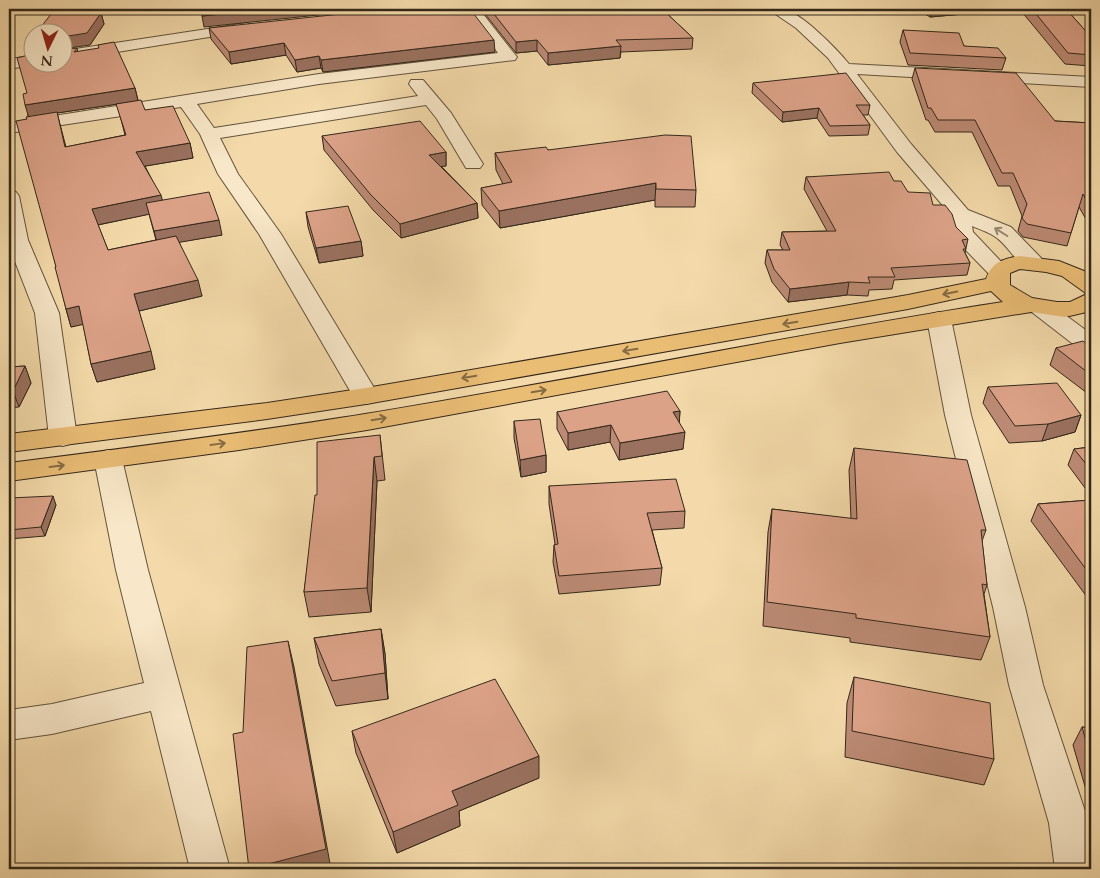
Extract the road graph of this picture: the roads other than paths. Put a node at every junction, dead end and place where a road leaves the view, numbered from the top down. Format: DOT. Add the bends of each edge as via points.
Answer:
graph roads {
  1 [pos="472,9"];
  2 [pos="775,9"];
  3 [pos="260,26"];
  4 [pos="72,54"];
  5 [pos="22,62"];
  6 [pos="9,64"];
  7 [pos="845,69"];
  8 [pos="404,70"];
  9 [pos="1091,82"];
  10 [pos="430,98"];
  11 [pos="186,101"];
  12 [pos="9,128"];
  13 [pos="209,134"];
  14 [pos="473,164"];
  15 [pos="9,196"];
  16 [pos="961,214"];
  17 [pos="13,240"];
  18 [pos="1033,263"];
  19 [pos="1091,263"];
  20 [pos="1056,266"];
  21 [pos="998,277"];
  22 [pos="1091,299"];
  23 [pos="1036,307"];
  24 [pos="939,319"];
  25 [pos="1091,346"];
  26 [pos="366,396"];
  27 [pos="63,437"];
  28 [pos="9,443"];
  29 [pos="108,459"];
  30 [pos="9,472"];
  31 [pos="165,693"];
  32 [pos="9,725"];
  33 [pos="210,869"];
  34 [pos="1076,869"];
  1 -- 8 [label="street" via="509,57"];
  2 -- 7 [label="street" via="820,40"];
  3 -- 4 [label="street"];
  5 -- 6 [label="street"];
  7 -- 9 [label="street"];
  7 -- 16 [label="street" via="904,148"];
  8 -- 10 [label="street"];
  8 -- 11 [label="street" via="319,79"];
  10 -- 13 [label="street"];
  10 -- 14 [label="street"];
  11 -- 12 [label="street"];
  11 -- 13 [label="street"];
  13 -- 26 [label="street" via="228,174 270,234"];
  15 -- 17 [label="street"];
  18 -- 16 [label="street, one-way" via="1004,232"];
  16 -- 21 [label="street" via="962,233"];
  17 -- 27 [label="street" via="47,314"];
  18 -- 20 [label="main road"];
  18 -- 21 [label="main road" via="1013,264"];
  19 -- 20 [label="main road"];
  20 -- 22 [label="main road" via="1077,275"];
  21 -- 23 [label="main road" via="1004,292"];
  21 -- 26 [label="main road, one-way" via="908,302"];
  22 -- 23 [label="main road" via="1066,310"];
  23 -- 24 [label="main road"];
  23 -- 25 [label="street"];
  29 -- 24 [label="main road, one-way" via="435,410"];
  24 -- 34 [label="street" via="958,415 1009,607 1026,685 1069,823"];
  26 -- 27 [label="main road"];
  27 -- 28 [label="main road"];
  30 -- 29 [label="main road, one-way"];
  29 -- 31 [label="street" via="132,570"];
  31 -- 32 [label="street" via="52,720"];
  31 -- 33 [label="street"];
}
